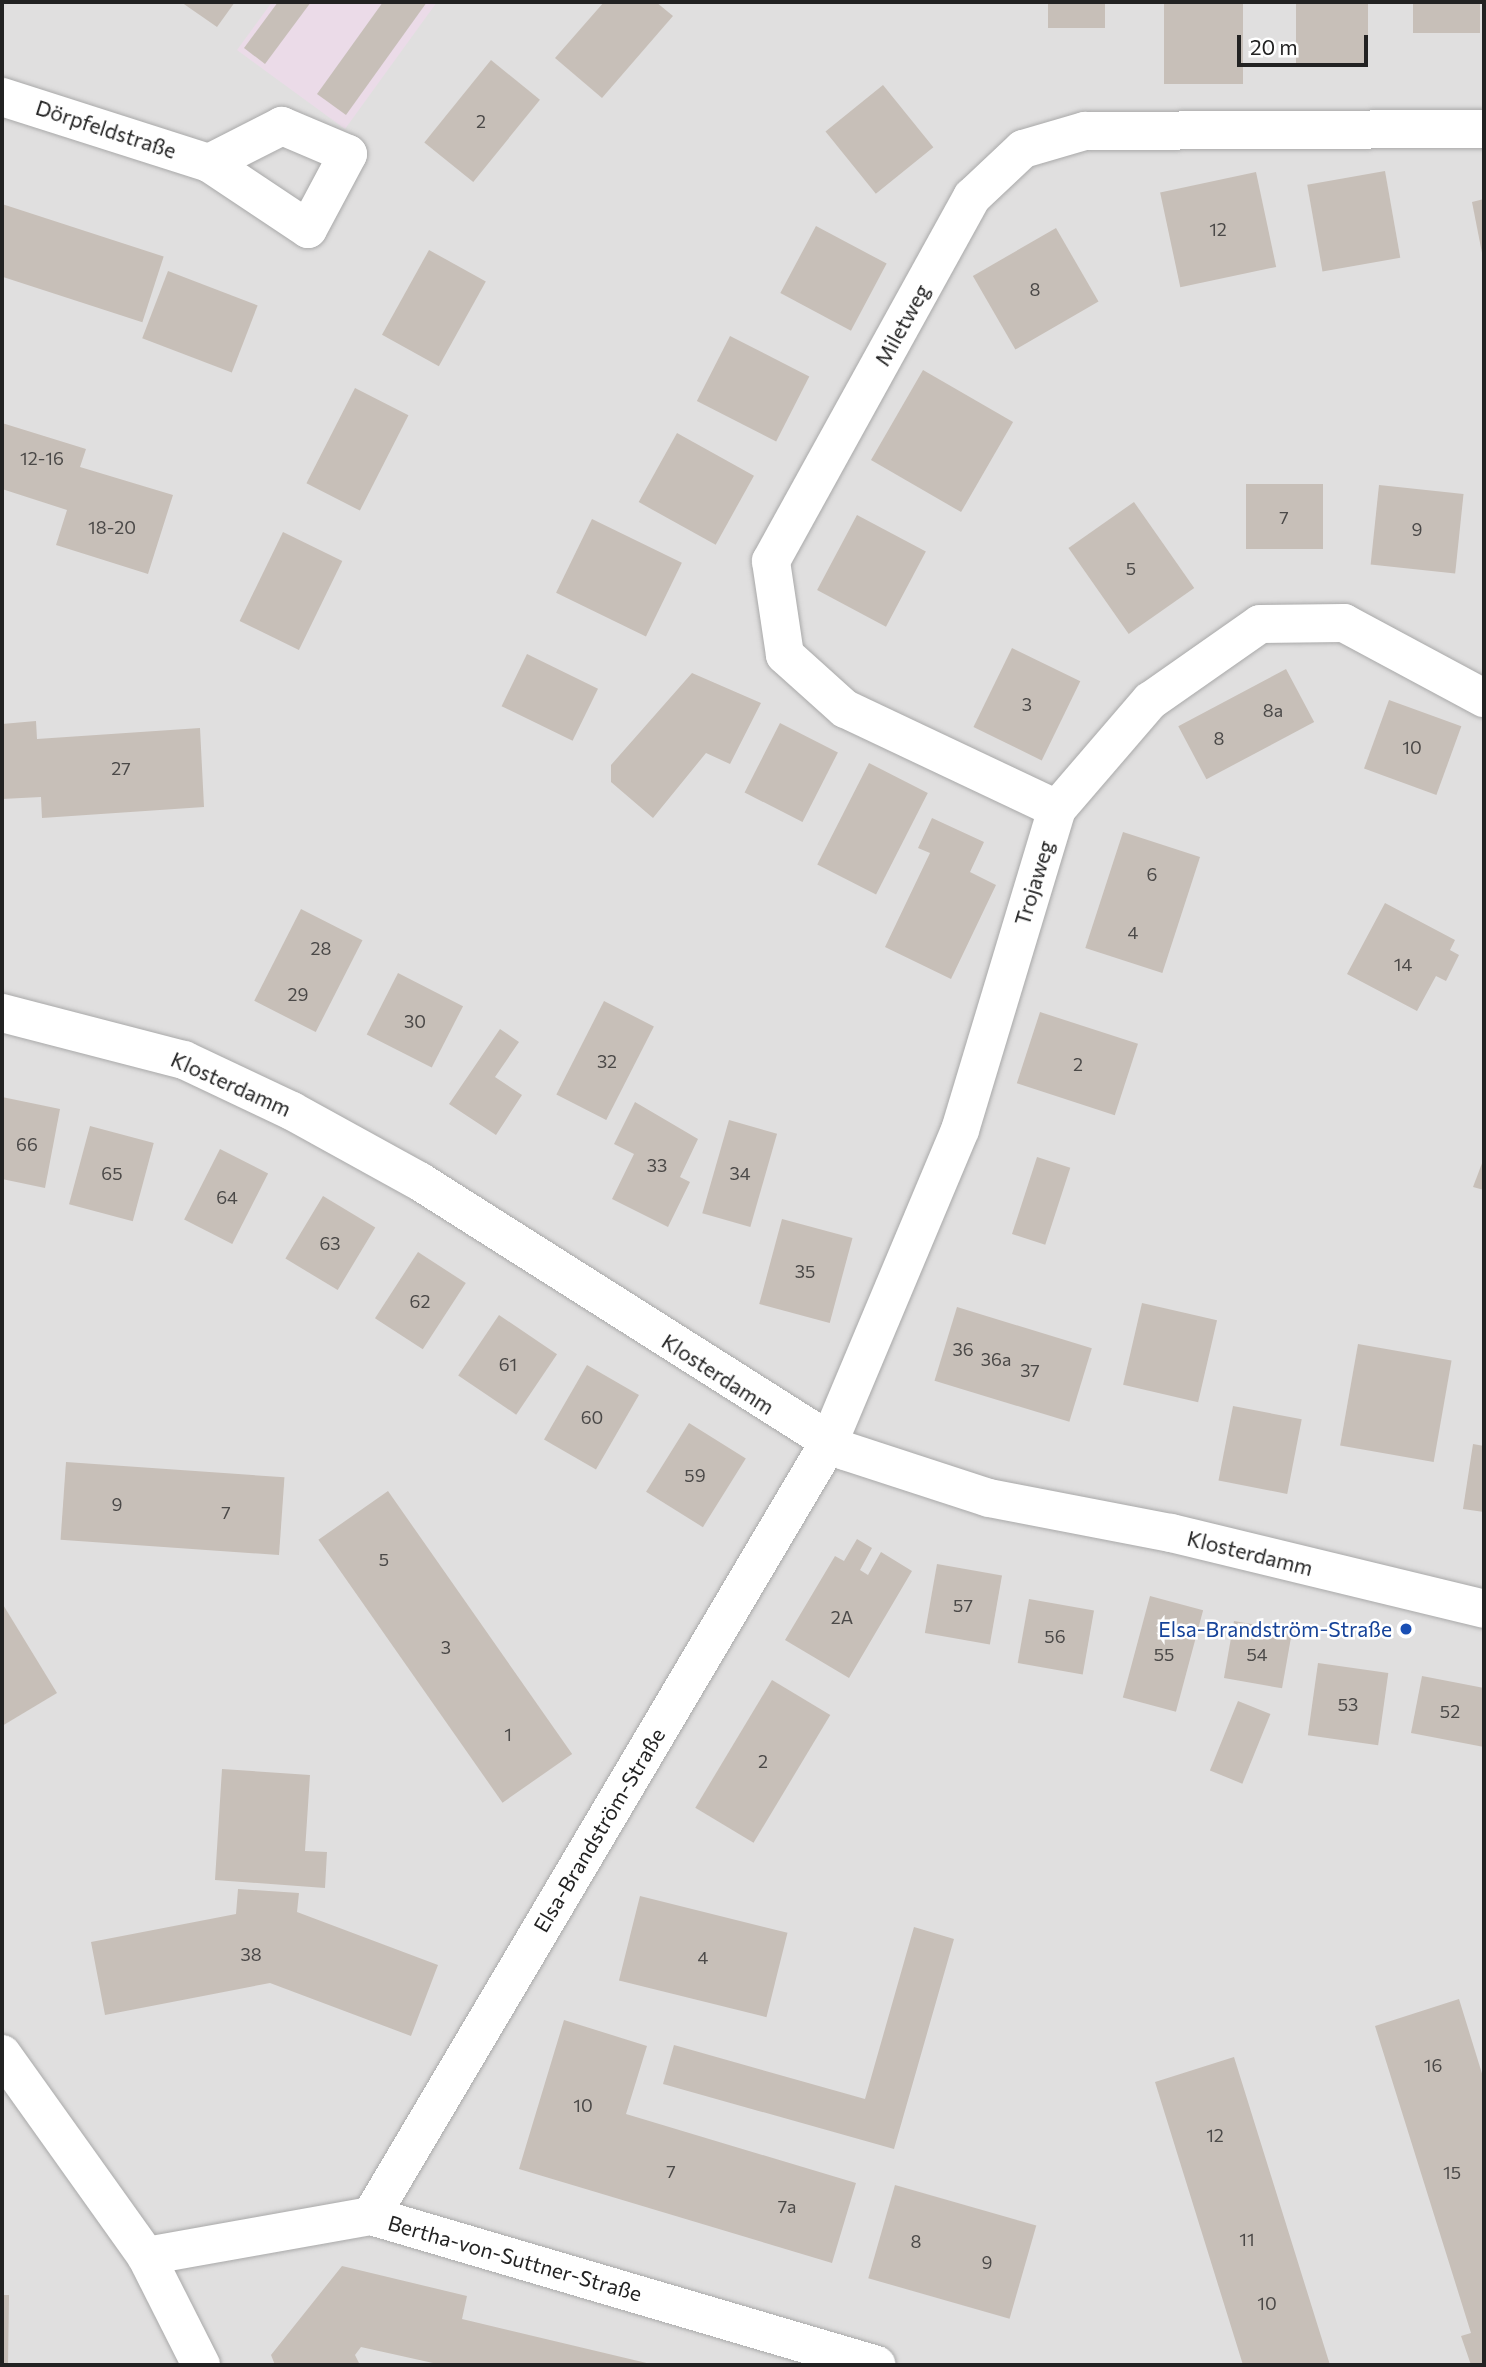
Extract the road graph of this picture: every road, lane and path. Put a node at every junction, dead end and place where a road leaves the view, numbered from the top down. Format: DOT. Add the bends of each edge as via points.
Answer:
graph roads {
  1 [pos="2,97"];
  2 [pos="1484,129"];
  3 [pos="209,163"];
  4 [pos="1484,698"];
  5 [pos="1057,809"];
  6 [pos="2,1013"];
  7 [pos="828,1444"];
  8 [pos="1484,1609"];
  9 [pos="2,2054"];
  10 [pos="371,2216"];
  11 [pos="146,2256"];
  12 [pos="201,2365"];
  13 [pos="877,2365"];
  1 -- 3 [label="street, Dörpfeldstraße"];
  2 -- 5 [label="street, Miletweg" via="1085,131 1023,149 972,197 771,561 785,655 845,709"];
  4 -- 5 [label="street, Trojaweg" via="1344,623 1260,624 1150,701"];
  5 -- 7 [label="street, Trojaweg" via="960,1130"];
  6 -- 7 [label="street, Klosterdamm" via="184,1060 292,1111 419,1181"];
  7 -- 8 [label="street, Klosterdamm" via="989,1498 1171,1532"];
  7 -- 10 [label="street, Elsa-Brandström-Straße"];
  9 -- 11 [label="street"];
  10 -- 11 [label="street, Bertha-von-Suttner-Straße"];
  10 -- 13 [label="street, Bertha-von-Suttner-Straße"];
  11 -- 12 [label="street"];
}
